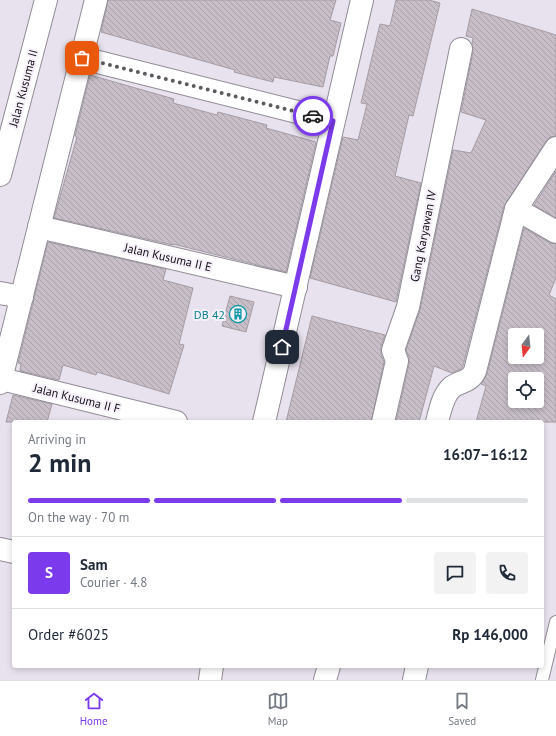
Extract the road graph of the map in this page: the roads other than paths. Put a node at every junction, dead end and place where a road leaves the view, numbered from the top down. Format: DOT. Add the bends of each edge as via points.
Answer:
graph roads {
  1 [pos="46,0"];
  2 [pos="96,0"];
  3 [pos="362,0"];
  4 [pos="461,49"];
  5 [pos="82,58"];
  6 [pos="333,121"];
  7 [pos="556,148"];
  8 [pos="1,170"];
  9 [pos="516,209"];
  10 [pos="39,227"];
  11 [pos="556,232"];
  12 [pos="296,286"];
  13 [pos="0,293"];
  14 [pos="22,297"];
  15 [pos="0,381"];
  16 [pos="167,420"];
  17 [pos="264,420"];
  18 [pos="383,420"];
  19 [pos="438,420"];
  20 [pos="0,549"];
  21 [pos="12,552"];
  22 [pos="556,622"];
  23 [pos="212,668"];
  24 [pos="328,668"];
  25 [pos="417,668"];
  26 [pos="210,680"];
  27 [pos="325,680"];
  28 [pos="414,680"];
  29 [pos="542,680"];
  1 -- 8 [label="street, Jalan Kusuma II"];
  2 -- 5 [label="street"];
  3 -- 6 [label="street"];
  4 -- 18 [label="street, Gang Karyawan IV" via="408,307 394,350 397,361"];
  5 -- 6 [label="street"];
  5 -- 10 [label="street"];
  6 -- 12 [label="street"];
  7 -- 9 [label="street"];
  9 -- 11 [label="street"];
  9 -- 19 [label="street" via="476,371 473,377 453,387 446,394"];
  10 -- 12 [label="street, Jalan Kusuma II E"];
  10 -- 14 [label="street"];
  12 -- 17 [label="street"];
  13 -- 14 [label="street"];
  14 -- 15 [label="street"];
  15 -- 16 [label="street, Jalan Kusuma II F"];
  20 -- 21 [label="street"];
  22 -- 29 [label="lane"];
  23 -- 26 [label="street"];
  24 -- 27 [label="street"];
  25 -- 28 [label="street"];
}
